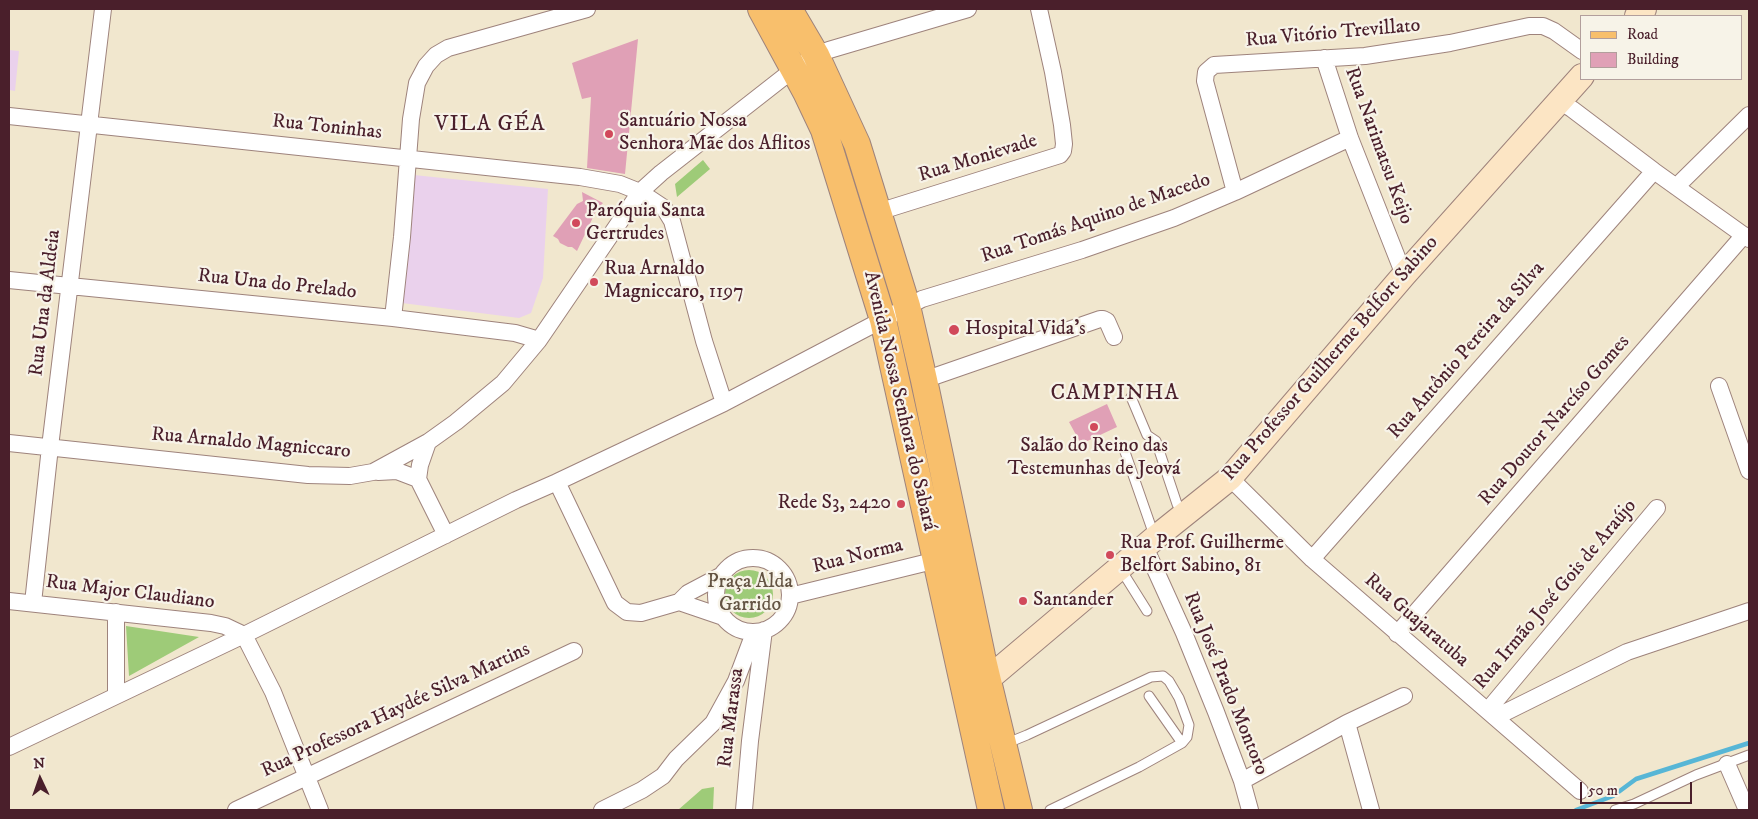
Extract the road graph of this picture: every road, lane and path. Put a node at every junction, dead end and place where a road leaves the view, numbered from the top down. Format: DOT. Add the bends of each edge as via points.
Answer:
graph roads {
  1 [pos="103,9"];
  2 [pos="587,9"];
  3 [pos="760,9"];
  4 [pos="789,9"];
  5 [pos="967,9"];
  6 [pos="1039,9"];
  7 [pos="1580,49"];
  8 [pos="816,55"];
  9 [pos="1324,58"];
  10 [pos="794,69"];
  11 [pos="1580,78"];
  12 [pos="1559,101"];
  13 [pos="1749,115"];
  14 [pos="9,116"];
  15 [pos="88,124"];
  16 [pos="1350,138"];
  17 [pos="408,158"];
  18 [pos="1654,171"];
  19 [pos="1676,187"];
  20 [pos="640,192"];
  21 [pos="1235,192"];
  22 [pos="878,212"];
  23 [pos="1747,237"];
  24 [pos="1404,275"];
  25 [pos="9,280"];
  26 [pos="70,286"];
  27 [pos="907,306"];
  28 [pos="393,318"];
  29 [pos="883,320"];
  30 [pos="1114,337"];
  31 [pos="539,340"];
  32 [pos="924,380"];
  33 [pos="1719,386"];
  34 [pos="1131,397"];
  35 [pos="724,403"];
  36 [pos="9,442"];
  37 [pos="428,442"];
  38 [pos="50,447"];
  39 [pos="1124,450"];
  40 [pos="1749,471"];
  41 [pos="373,472"];
  42 [pos="1230,478"];
  43 [pos="418,479"];
  44 [pos="557,482"];
  45 [pos="1658,508"];
  46 [pos="1183,515"];
  47 [pos="446,535"];
  48 [pos="1150,542"];
  49 [pos="1312,559"];
  50 [pos="937,560"];
  51 [pos="1120,568"];
  52 [pos="722,575"];
  53 [pos="790,596"];
  54 [pos="9,601"];
  55 [pos="679,602"];
  56 [pos="33,603"];
  57 [pos="1147,611"];
  58 [pos="1749,611"];
  59 [pos="116,612"];
  60 [pos="723,616"];
  61 [pos="759,631"];
  62 [pos="1397,634"];
  63 [pos="244,635"];
  64 [pos="574,651"];
  65 [pos="988,679"];
  66 [pos="965,694"];
  67 [pos="116,695"];
  68 [pos="1150,696"];
  69 [pos="1404,696"];
  70 [pos="1492,714"];
  71 [pos="1347,723"];
  72 [pos="1182,742"];
  73 [pos="1003,745"];
  74 [pos="9,747"];
  75 [pos="1749,755"];
  76 [pos="1727,764"];
  77 [pos="307,776"];
  78 [pos="1242,781"];
  79 [pos="1580,791"];
  80 [pos="236,810"];
  81 [pos="320,810"];
  82 [pos="602,810"];
  83 [pos="744,810"];
  84 [pos="991,810"];
  85 [pos="1019,810"];
  86 [pos="1050,810"];
  87 [pos="1250,810"];
  88 [pos="1371,810"];
  89 [pos="1615,810"];
  90 [pos="1747,810"];
  1 -- 15 [label="street, Rua Una da Aldeia"];
  2 -- 17 [label="street" via="459,44 436,55 417,84"];
  3 -- 10 [label="main road, Avenida Nossa Senhora do Sabará"];
  4 -- 8 [label="main road, Avenida Nossa Senhora do Sabará"];
  5 -- 8 [label="street, Rua Arnaldo Magniccaro"];
  6 -- 22 [label="street, Rua Monievade" via="1062,125 1064,144 1060,155"];
  7 -- 9 [label="street, Rua Vitório Trevillato" via="1542,26 1529,26 1403,51"];
  8 -- 10 [label="street, Rua Arnaldo Magniccaro"];
  8 -- 22 [label="main road, Avenida Nossa Senhora do Sabará" via="857,144"];
  9 -- 16 [label="street, Rua Narimatsu Keijo"];
  9 -- 21 [label="street, Rua Vitório Trevillato" via="1214,65 1206,72 1205,81"];
  10 -- 20 [label="street, Rua Arnaldo Magniccaro"];
  10 -- 29 [label="main road, Avenida Nossa Senhora do Sabará" via="824,130"];
  11 -- 12 [label="street, Rua Professor Guilherme Belfort Sabino"];
  12 -- 18 [label="street"];
  12 -- 24 [label="street, Rua Professor Guilherme Belfort Sabino"];
  13 -- 19 [label="street"];
  14 -- 15 [label="street, Rua Toninhas"];
  15 -- 17 [label="street, Rua Toninhas"];
  15 -- 26 [label="street, Rua Una da Aldeia"];
  16 -- 21 [label="street, Rua Tomás Aquino de Macedo"];
  16 -- 24 [label="street, Rua Narimatsu Keijo"];
  17 -- 20 [label="street, Rua Toninhas" via="580,176 620,184"];
  17 -- 28 [label="street"];
  18 -- 19 [label="street"];
  18 -- 49 [label="street, Rua Antônio Pereira da Silva"];
  19 -- 23 [label="street"];
  20 -- 31 [label="street, Rua Arnaldo Magniccaro"];
  20 -- 35 [label="street, Rua Toninhas" via="664,208 672,221"];
  21 -- 27 [label="street, Rua Tomás Aquino de Macedo" via="1165,222"];
  22 -- 27 [label="main road, Avenida Nossa Senhora do Sabará"];
  23 -- 62 [label="street, Rua Doutor Narcíso Gomes"];
  24 -- 42 [label="street, Rua Professor Guilherme Belfort Sabino"];
  25 -- 26 [label="street, Rua Una do Prelado"];
  26 -- 28 [label="street, Rua Una do Prelado"];
  26 -- 38 [label="street, Rua Una da Aldeia"];
  27 -- 29 [label="street, Rua Tomás Aquino de Macedo"];
  27 -- 32 [label="main road, Avenida Nossa Senhora do Sabará"];
  28 -- 31 [label="street, Rua Una do Prelado" via="515,333"];
  29 -- 35 [label="street, Rua Tomás Aquino de Macedo"];
  29 -- 50 [label="main road, Avenida Nossa Senhora do Sabará"];
  30 -- 32 [label="street" via="1107,321 1100,319"];
  31 -- 37 [label="street, Rua Arnaldo Magniccaro" via="503,383"];
  32 -- 65 [label="main road, Avenida Nossa Senhora do Sabará"];
  33 -- 40 [label="street"];
  34 -- 46 [label="lane" via="1147,435 1156,441"];
  35 -- 44 [label="street, Rua Tomás Aquino de Macedo"];
  36 -- 38 [label="street, Rua Arnaldo Magniccaro"];
  37 -- 41 [label="street, Rua Arnaldo Magniccaro"];
  37 -- 43 [label="street"];
  38 -- 41 [label="street, Rua Arnaldo Magniccaro" via="308,475 350,476"];
  38 -- 56 [label="street, Rua Una da Aldeia"];
  39 -- 48 [label="lane"];
  41 -- 43 [label="street" via="397,471"];
  42 -- 46 [label="street, Rua Professor Guilherme Belfort Sabino"];
  42 -- 49 [label="street, Rua Guajaratuba"];
  43 -- 47 [label="street"];
  44 -- 47 [label="street, Rua Tomás Aquino de Macedo"];
  44 -- 55 [label="street" via="616,603 627,612 641,613"];
  45 -- 70 [label="street, Rua Irmão José Gois de Araújo"];
  46 -- 48 [label="street, Rua Professor Guilherme Belfort Sabino"];
  47 -- 63 [label="street, Rua Tomás Aquino de Macedo"];
  48 -- 51 [label="street, Rua Professor Guilherme Belfort Sabino"];
  48 -- 78 [label="street, Rua José Prado Montoro"];
  49 -- 62 [label="street, Rua Guajaratuba"];
  50 -- 53 [label="street, Rua Norma"];
  50 -- 66 [label="main road, Avenida Nossa Senhora do Sabará"];
  51 -- 57 [label="lane"];
  51 -- 65 [label="street, Rua Professor Guilherme Belfort Sabino"];
  52 -- 53 [label="street" via="745,559 769,562 786,579"];
  52 -- 55 [label="street" via="688,593"];
  52 -- 60 [label="street" via="716,600"];
  53 -- 61 [label="street" via="781,619"];
  54 -- 56 [label="street, Rua Major Claudiano"];
  55 -- 60 [label="street"];
  56 -- 59 [label="street, Rua Major Claudiano"];
  58 -- 70 [label="street" via="1627,652"];
  59 -- 63 [label="street, Rua Major Claudiano" via="211,623"];
  59 -- 67 [label="street"];
  60 -- 61 [label="street" via="737,628"];
  61 -- 82 [label="street" via="713,723 663,776"];
  61 -- 83 [label="street, Rua Marassa"];
  62 -- 70 [label="street, Rua Guajaratuba"];
  63 -- 67 [label="street, Rua Tomás Aquino de Macedo"];
  63 -- 77 [label="street" via="273,692"];
  64 -- 77 [label="street, Rua Professora Haydée Silva Martins"];
  65 -- 66 [label="street, Rua Professor Guilherme Belfort Sabino"];
  65 -- 73 [label="main road, Avenida Nossa Senhora do Sabará"];
  66 -- 84 [label="main road, Avenida Nossa Senhora do Sabará"];
  67 -- 74 [label="street, Rua Tomás Aquino de Macedo"];
  68 -- 72 [label="lane"];
  69 -- 71 [label="street"];
  70 -- 79 [label="street, Rua Guajaratuba"];
  71 -- 78 [label="street"];
  71 -- 88 [label="street"];
  72 -- 73 [label="lane" via="1189,731 1187,717 1169,681 1157,676"];
  72 -- 86 [label="lane" via="1139,767"];
  73 -- 85 [label="main road, Avenida Nossa Senhora do Sabará"];
  75 -- 76 [label="lane"];
  76 -- 89 [label="lane"];
  76 -- 90 [label="street"];
  77 -- 80 [label="street, Rua Professora Haydée Silva Martins"];
  77 -- 81 [label="street"];
  78 -- 87 [label="street, Rua José Prado Montoro"];
}
